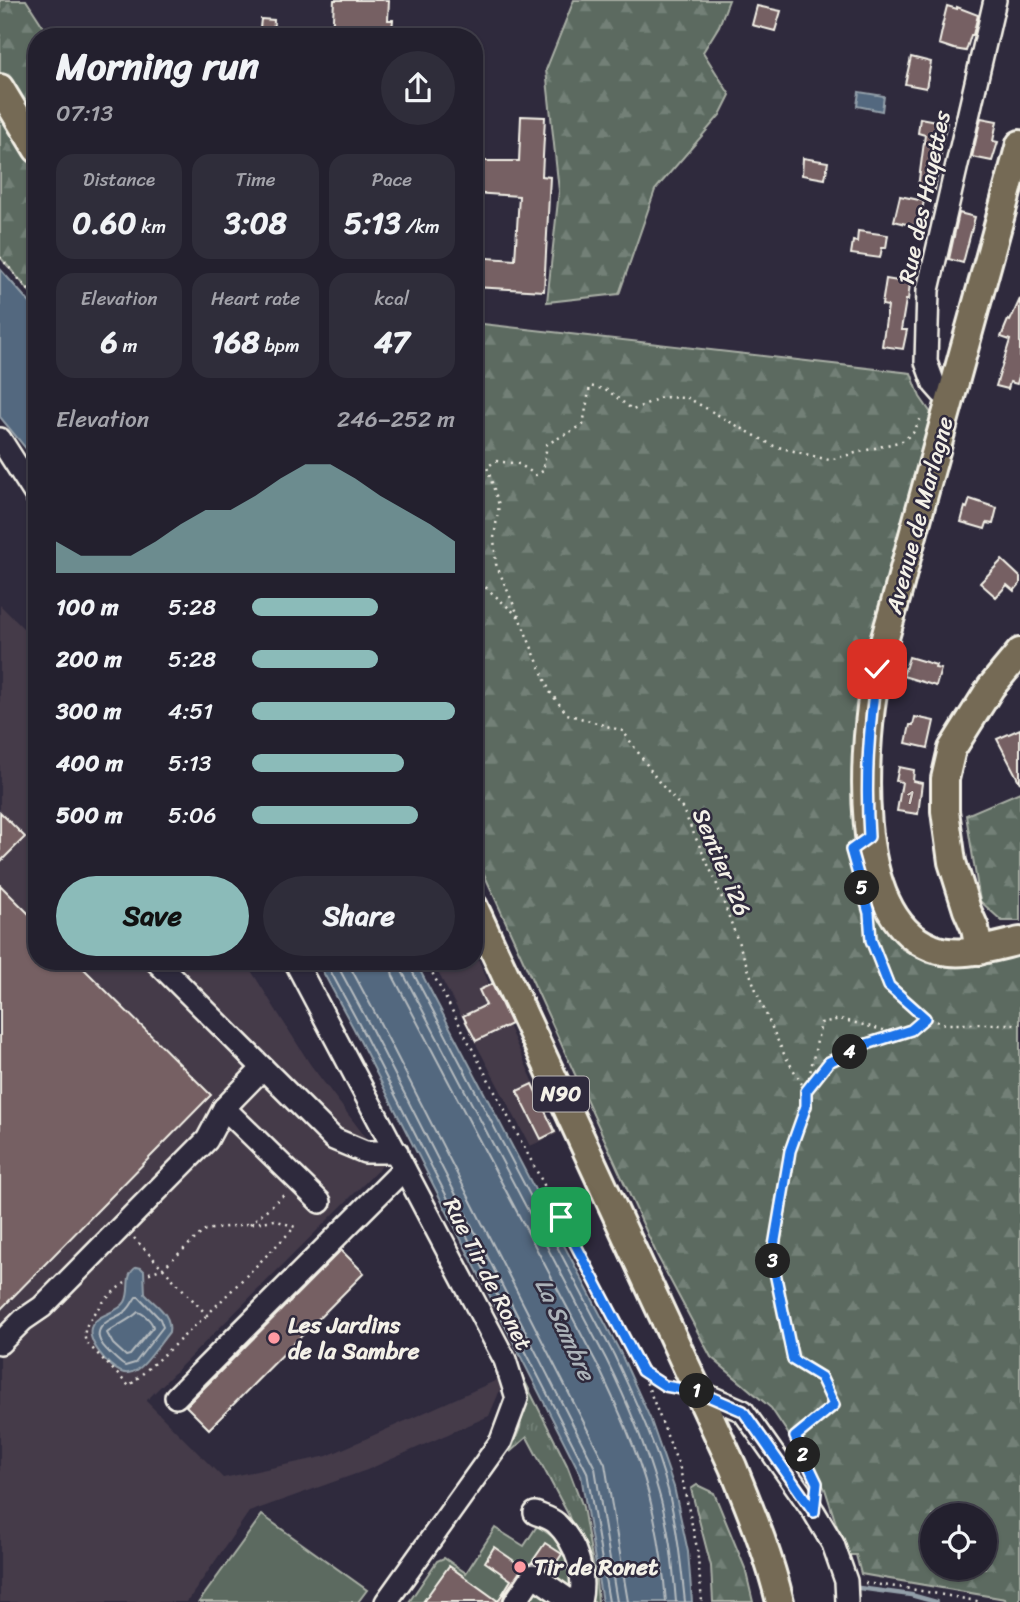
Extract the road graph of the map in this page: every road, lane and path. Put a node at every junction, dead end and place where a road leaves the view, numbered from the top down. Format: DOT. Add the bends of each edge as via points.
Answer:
graph roads {
  1 [pos="995,0"];
  2 [pos="0,88"];
  3 [pos="28,134"];
  4 [pos="1020,144"];
  5 [pos="0,257"];
  6 [pos="28,290"];
  7 [pos="945,393"];
  8 [pos="0,439"];
  9 [pos="28,483"];
  10 [pos="483,585"];
  11 [pos="519,617"];
  12 [pos="1020,652"];
  13 [pos="869,913"];
  14 [pos="483,926"];
  15 [pos="1020,941"];
  16 [pos="979,951"];
  17 [pos="165,970"];
  18 [pos="300,970"];
  19 [pos="431,970"];
  20 [pos="925,1018"];
  21 [pos="1020,1024"];
  22 [pos="899,1034"];
  23 [pos="263,1068"];
  24 [pos="806,1091"];
  25 [pos="224,1108"];
  26 [pos="400,1161"];
  27 [pos="300,1182"];
  28 [pos="320,1202"];
  29 [pos="250,1223"];
  30 [pos="123,1226"];
  31 [pos="163,1268"];
  32 [pos="146,1274"];
  33 [pos="125,1283"];
  34 [pos="207,1315"];
  35 [pos="0,1343"];
  36 [pos="642,1371"];
  37 [pos="699,1392"];
  38 [pos="176,1397"];
  39 [pos="814,1512"];
  40 [pos="535,1513"];
  41 [pos="862,1583"];
  42 [pos="575,1601"];
  43 [pos="386,1602"];
  44 [pos="515,1602"];
  45 [pos="702,1602"];
  46 [pos="780,1602"];
  47 [pos="847,1602"];
  48 [pos="982,1602"];
  1 -- 7 [label="street, Rue des Hayettes" via="928,290 926,362 934,384"];
  2 -- 3 [label="main road"];
  4 -- 7 [label="main road, Avenue de Marlagne" via="993,248"];
  5 -- 6 [label="path"];
  7 -- 11 [label="path" via="902,441 829,460 775,446 688,398 661,397 633,410 607,390 590,386 583,425 547,444 543,471 536,475 519,464 496,461 486,467 499,505 496,564"];
  7 -- 16 [label="main road, Avenue de Marlagne" via="877,669 866,798 875,870 883,899 896,919 930,948"];
  8 -- 9 [label="street"];
  10 -- 11 [label="path, Sentier i26"];
  11 -- 24 [label="path, Sentier i26" via="550,692 567,714 623,731 682,808 716,882 772,1029"];
  12 -- 16 [label="main road" via="991,687 952,749 945,779 952,862"];
  13 -- 20 [label="path" via="871,940 889,986"];
  14 -- 37 [label="main road, N90"];
  15 -- 16 [label="main road, Avenue de Marlagne"];
  17 -- 23 [label="street"];
  18 -- 26 [label="street, Rue Tir de Ronet"];
  19 -- 36 [label="path"];
  20 -- 21 [label="path" via="944,1024"];
  20 -- 22 [label="path"];
  22 -- 24 [label="path" via="829,1062"];
  22 -- 24 [label="path" via="840,1019 821,1023"];
  23 -- 25 [label="street"];
  23 -- 26 [label="street" via="334,1139"];
  24 -- 39 [label="path" via="806,1106 790,1151 772,1258 793,1360 821,1377 834,1405 795,1437 817,1483"];
  25 -- 27 [label="street"];
  25 -- 30 [label="street" via="207,1140"];
  26 -- 38 [label="street"];
  26 -- 43 [label="street, Rue Tir de Ronet" via="505,1360 517,1398 501,1441"];
  27 -- 28 [label="street"];
  27 -- 29 [label="path"];
  29 -- 31 [label="path" via="205,1230"];
  29 -- 34 [label="path" via="275,1220 295,1227"];
  30 -- 31 [label="path"];
  30 -- 35 [label="street"];
  31 -- 32 [label="path"];
  31 -- 34 [label="path"];
  33 -- 34 [label="path" via="92,1316 85,1331 86,1342 129,1386"];
  36 -- 37 [label="path" via="665,1386"];
  36 -- 45 [label="path" via="680,1469 697,1548"];
  37 -- 39 [label="street" via="743,1411"];
  37 -- 46 [label="main road, N90" via="757,1525"];
  39 -- 47 [label="street" via="833,1544 846,1581"];
  40 -- 42 [label="street" via="554,1521 575,1549 583,1591"];
  41 -- 48 [label="path"];
  42 -- 44 [label="street" via="533,1575"];
}
